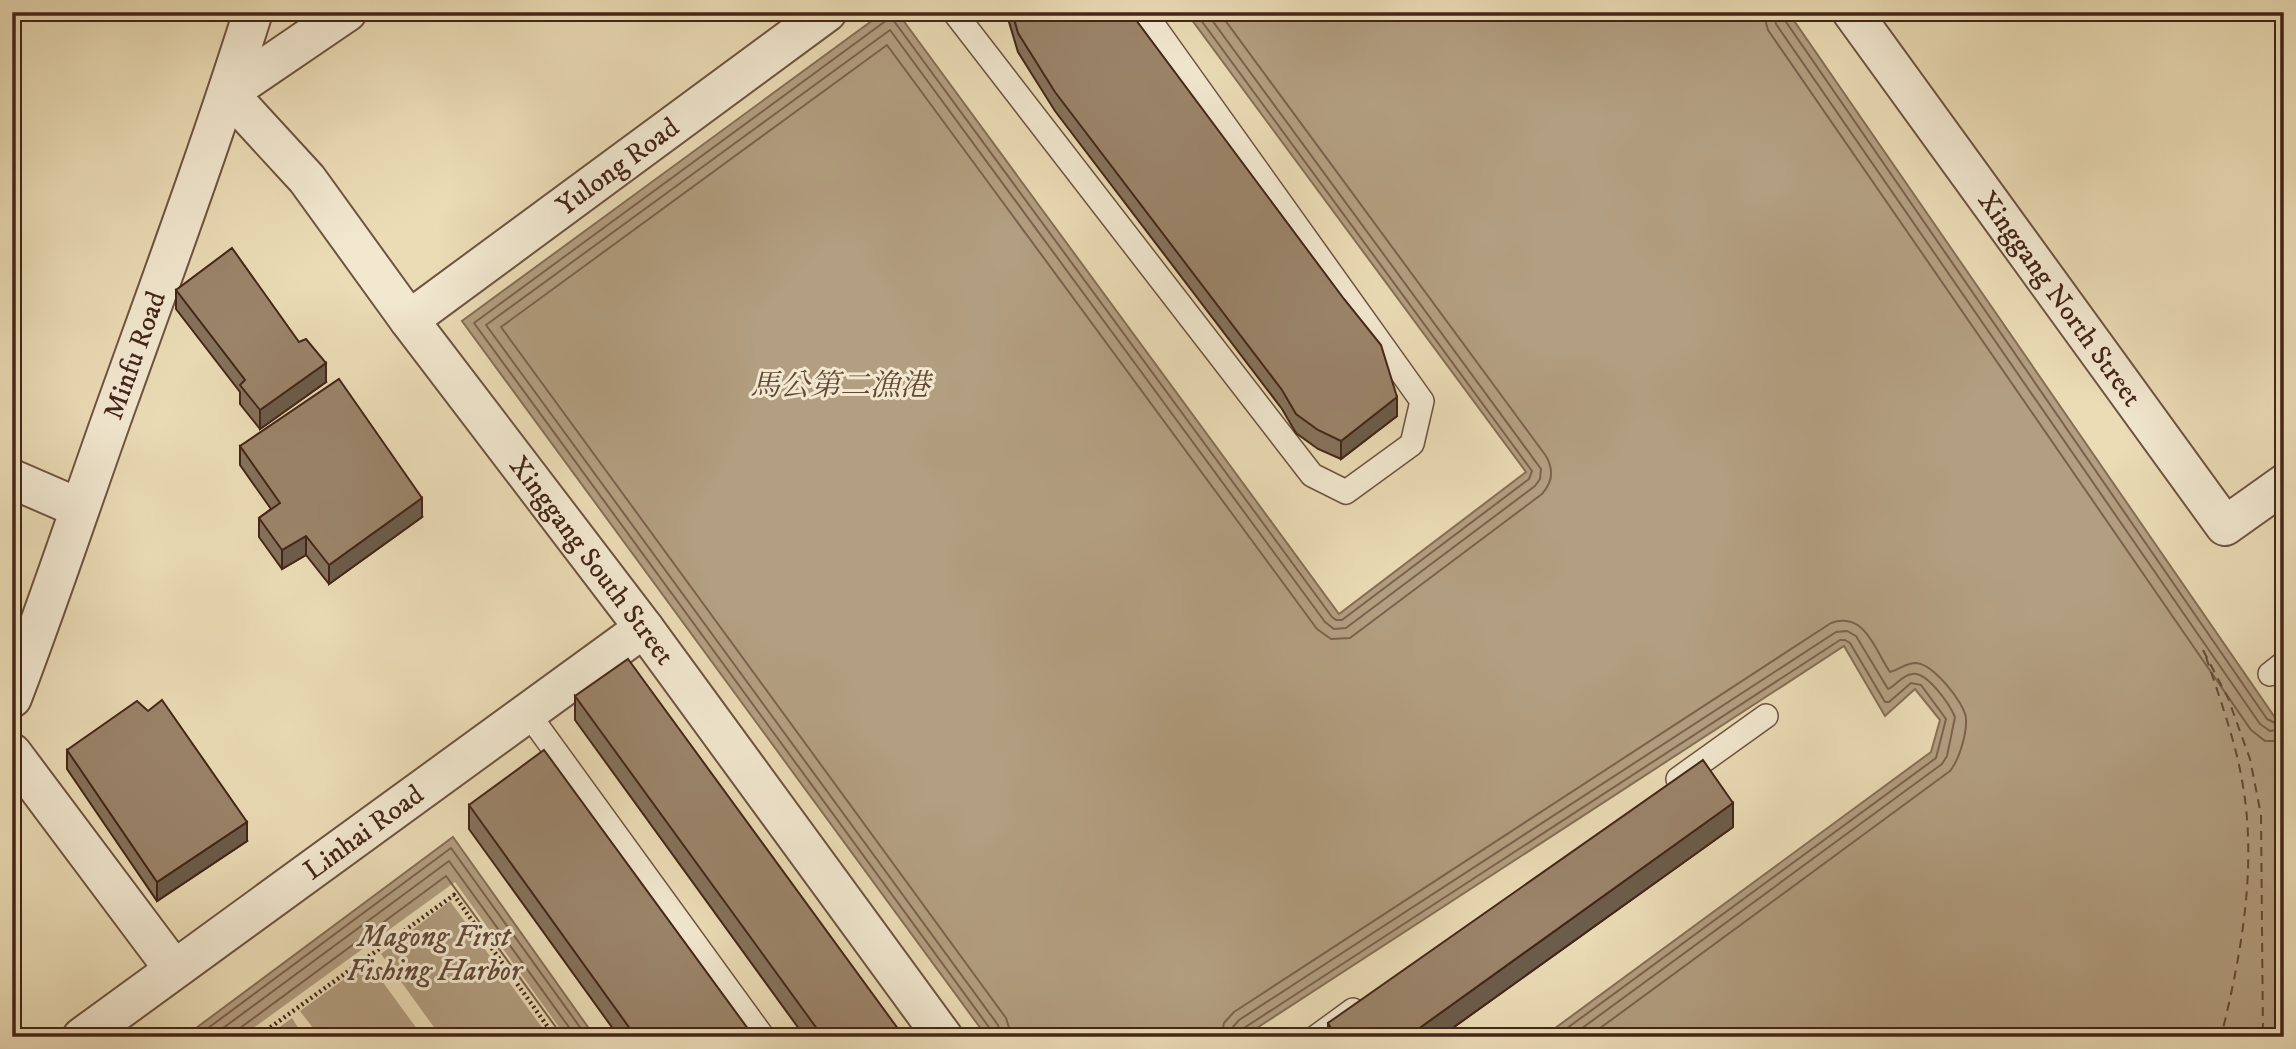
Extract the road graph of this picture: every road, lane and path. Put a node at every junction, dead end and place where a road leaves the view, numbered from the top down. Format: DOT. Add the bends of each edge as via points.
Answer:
graph roads {
  1 [pos="253,12"];
  2 [pos="347,12"];
  3 [pos="827,12"];
  4 [pos="954,12"];
  5 [pos="1144,12"];
  6 [pos="1852,12"];
  7 [pos="228,93"];
  8 [pos="409,320"];
  9 [pos="12,479"];
  10 [pos="2284,484"];
  11 [pos="79,509"];
  12 [pos="644,628"];
  13 [pos="12,698"];
  14 [pos="527,712"];
  15 [pos="1766,716"];
  16 [pos="12,753"];
  17 [pos="1665,788"];
  18 [pos="173,968"];
  19 [pos="1372,997"];
  20 [pos="82,1037"];
  21 [pos="257,1037"];
  22 [pos="555,1037"];
  23 [pos="763,1037"];
  24 [pos="943,1037"];
  25 [pos="1316,1037"];
  1 -- 7 [label="street, Minfu Road"];
  2 -- 7 [label="street"];
  3 -- 8 [label="street, Yulong Road"];
  4 -- 5 [label="lane" via="1312,475 1346,492 1412,444 1422,401"];
  6 -- 10 [label="street, Xinggang North Street" via="2225,526"];
  7 -- 8 [label="street, Xinggang South Street" via="307,179"];
  7 -- 11 [label="street, Minfu Road"];
  8 -- 12 [label="street, Xinggang South Street"];
  9 -- 11 [label="street"];
  11 -- 13 [label="street, Minfu Road"];
  12 -- 14 [label="street, Linhai Road"];
  12 -- 24 [label="street, Xinggang South Street"];
  14 -- 18 [label="street, Linhai Road"];
  14 -- 23 [label="lane"];
  15 -- 17 [label="lane"];
  16 -- 18 [label="street"];
  18 -- 20 [label="street, Linhai Road"];
  19 -- 25 [label="lane"];
  21 -- 22 [label="path" via="454,895"];
}
